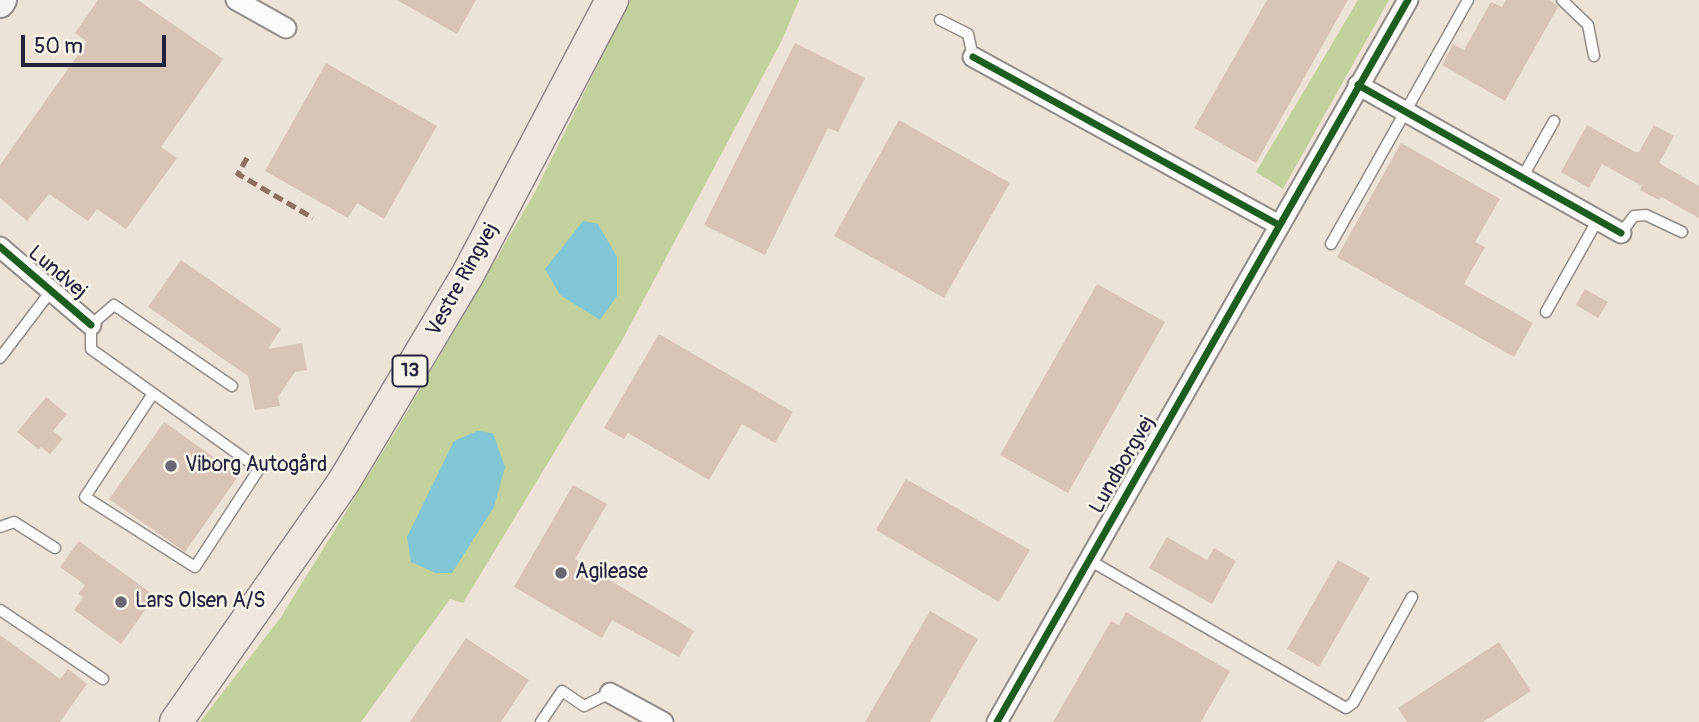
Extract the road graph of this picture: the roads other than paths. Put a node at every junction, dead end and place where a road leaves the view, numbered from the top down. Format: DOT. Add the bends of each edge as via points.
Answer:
graph roads {
  1 [pos="236,0"];
  2 [pos="612,0"];
  3 [pos="1408,0"];
  4 [pos="1468,0"];
  5 [pos="1562,0"];
  6 [pos="940,20"];
  7 [pos="286,28"];
  8 [pos="1594,56"];
  9 [pos="973,57"];
  10 [pos="1358,85"];
  11 [pos="1407,113"];
  12 [pos="1554,121"];
  13 [pos="1522,178"];
  14 [pos="1597,221"];
  15 [pos="1279,226"];
  16 [pos="1682,232"];
  17 [pos="1621,233"];
  18 [pos="1331,244"];
  19 [pos="0,247"];
  20 [pos="51,291"];
  21 [pos="1546,312"];
  22 [pos="91,325"];
  23 [pos="0,358"];
  24 [pos="232,386"];
  25 [pos="152,396"];
  26 [pos="0,527"];
  27 [pos="55,548"];
  28 [pos="1089,560"];
  29 [pos="1412,597"];
  30 [pos="0,610"];
  31 [pos="103,679"];
  32 [pos="610,693"];
  33 [pos="176,722"];
  34 [pos="541,722"];
  35 [pos="663,722"];
  36 [pos="997,722"];
  1 -- 7 [label="street"];
  2 -- 33 [label="main road, Vestre Ringvej / 13" via="468,274 350,472"];
  3 -- 10 [label="street, Lundborgvej"];
  4 -- 11 [label="lane"];
  5 -- 8 [label="lane" via="1588,25"];
  6 -- 9 [label="lane" via="968,34"];
  9 -- 15 [label="street"];
  10 -- 11 [label="street"];
  10 -- 15 [label="street, Lundborgvej"];
  11 -- 13 [label="street"];
  11 -- 18 [label="lane"];
  12 -- 13 [label="lane"];
  13 -- 14 [label="street"];
  14 -- 17 [label="street"];
  14 -- 21 [label="lane"];
  15 -- 28 [label="street, Lundborgvej"];
  16 -- 17 [label="lane" via="1646,215 1634,216"];
  19 -- 20 [label="street, Lundvej"];
  20 -- 22 [label="street, Lundvej"];
  20 -- 23 [label="lane"];
  22 -- 24 [label="lane" via="114,305"];
  22 -- 25 [label="lane" via="91,349"];
  25 -- 25 [label="lane" via="85,497 195,567 259,469"];
  26 -- 27 [label="lane" via="14,522"];
  28 -- 29 [label="lane" via="1346,708"];
  28 -- 36 [label="street, Lundborgvej"];
  30 -- 31 [label="lane"];
  32 -- 34 [label="lane" via="584,706 562,691"];
  32 -- 35 [label="street"];
}
